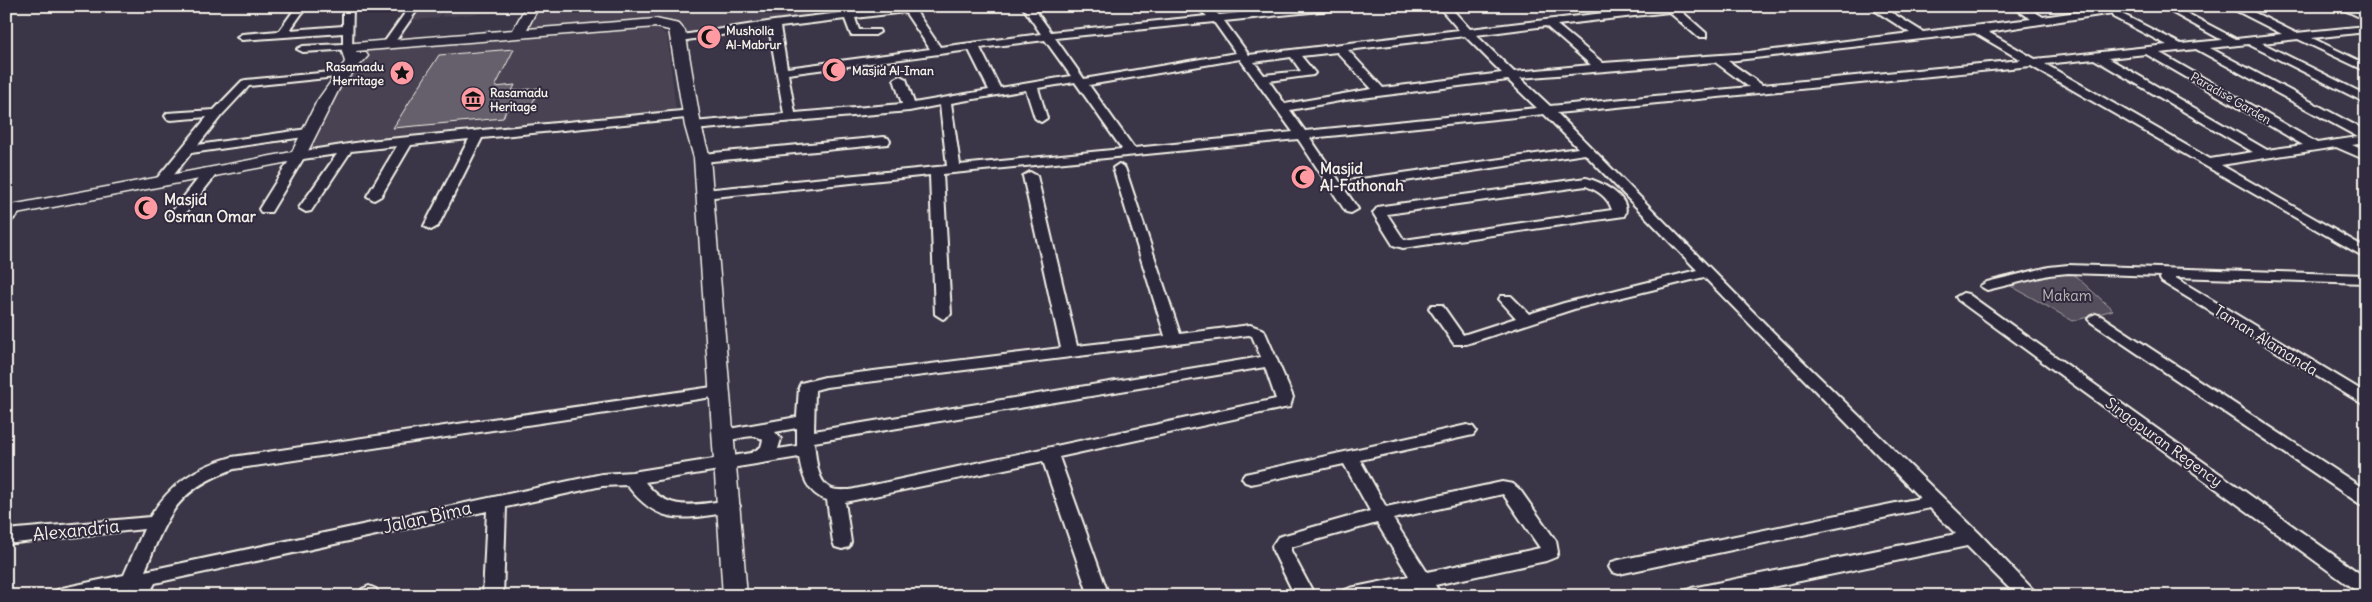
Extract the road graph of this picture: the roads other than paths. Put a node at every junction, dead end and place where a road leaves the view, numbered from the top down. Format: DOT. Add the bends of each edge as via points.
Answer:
graph roads {
  1 [pos="302,6"];
  2 [pos="348,6"];
  3 [pos="415,6"];
  4 [pos="533,6"];
  5 [pos="926,6"];
  6 [pos="1026,6"];
  7 [pos="1200,6"];
  8 [pos="1340,6"];
  9 [pos="1443,6"];
  10 [pos="1690,6"];
  11 [pos="1874,6"];
  12 [pos="2017,6"];
  13 [pos="2140,6"];
  14 [pos="2165,6"];
  15 [pos="2232,6"];
  16 [pos="2341,6"];
  17 [pos="908,8"];
  18 [pos="1671,8"];
  19 [pos="854,12"];
  20 [pos="2118,15"];
  21 [pos="2366,17"];
  22 [pos="1217,19"];
  23 [pos="2041,20"];
  24 [pos="1548,23"];
  25 [pos="774,24"];
  26 [pos="348,29"];
  27 [pos="2366,29"];
  28 [pos="1977,30"];
  29 [pos="2351,31"];
  30 [pos="875,32"];
  31 [pos="1468,33"];
  32 [pos="282,34"];
  33 [pos="518,34"];
  34 [pos="1702,35"];
  35 [pos="1921,35"];
  36 [pos="1048,36"];
  37 [pos="2298,36"];
  38 [pos="242,37"];
  39 [pos="680,38"];
  40 [pos="2366,38"];
  41 [pos="2250,41"];
  42 [pos="2234,42"];
  43 [pos="384,45"];
  44 [pos="973,46"];
  45 [pos="2198,46"];
  46 [pos="2178,47"];
  47 [pos="1340,48"];
  48 [pos="304,49"];
  49 [pos="936,50"];
  50 [pos="2146,50"];
  51 [pos="1294,54"];
  52 [pos="2094,55"];
  53 [pos="1245,57"];
  54 [pos="1718,58"];
  55 [pos="347,61"];
  56 [pos="2034,62"];
  57 [pos="1601,67"];
  58 [pos="2366,68"];
  59 [pos="781,72"];
  60 [pos="1512,76"];
  61 [pos="900,79"];
  62 [pos="1261,79"];
  63 [pos="1079,81"];
  64 [pos="1031,86"];
  65 [pos="1759,89"];
  66 [pos="996,92"];
  67 [pos="1381,92"];
  68 [pos="2366,100"];
  69 [pos="945,101"];
  70 [pos="909,107"];
  71 [pos="1282,108"];
  72 [pos="1548,111"];
  73 [pos="217,113"];
  74 [pos="172,116"];
  75 [pos="790,117"];
  76 [pos="1041,118"];
  77 [pos="693,120"];
  78 [pos="307,133"];
  79 [pos="478,134"];
  80 [pos="1302,135"];
  81 [pos="2364,139"];
  82 [pos="884,141"];
  83 [pos="406,142"];
  84 [pos="2337,143"];
  85 [pos="2316,147"];
  86 [pos="348,148"];
  87 [pos="188,150"];
  88 [pos="1588,150"];
  89 [pos="1131,154"];
  90 [pos="2266,155"];
  91 [pos="298,156"];
  92 [pos="2366,156"];
  93 [pos="702,158"];
  94 [pos="2208,163"];
  95 [pos="1119,168"];
  96 [pos="954,170"];
  97 [pos="936,171"];
  98 [pos="210,173"];
  99 [pos="1030,176"];
  100 [pos="161,182"];
  101 [pos="1336,187"];
  102 [pos="704,194"];
  103 [pos="374,196"];
  104 [pos="1632,196"];
  105 [pos="1612,199"];
  106 [pos="306,208"];
  107 [pos="266,209"];
  108 [pos="1351,209"];
  109 [pos="9,213"];
  110 [pos="176,216"];
  111 [pos="431,226"];
  112 [pos="2366,254"];
  113 [pos="2167,279"];
  114 [pos="2366,279"];
  115 [pos="1715,281"];
  116 [pos="1986,286"];
  117 [pos="1963,297"];
  118 [pos="1506,299"];
  119 [pos="1437,308"];
  120 [pos="943,314"];
  121 [pos="1526,319"];
  122 [pos="2096,319"];
  123 [pos="1174,339"];
  124 [pos="1070,352"];
  125 [pos="1270,362"];
  126 [pos="719,391"];
  127 [pos="2366,400"];
  128 [pos="751,431"];
  129 [pos="1467,431"];
  130 [pos="723,436"];
  131 [pos="804,436"];
  132 [pos="1049,453"];
  133 [pos="1349,456"];
  134 [pos="748,460"];
  135 [pos="726,463"];
  136 [pos="632,478"];
  137 [pos="1250,478"];
  138 [pos="836,496"];
  139 [pos="2366,500"];
  140 [pos="497,501"];
  141 [pos="1934,501"];
  142 [pos="731,506"];
  143 [pos="1381,515"];
  144 [pos="146,522"];
  145 [pos="6,537"];
  146 [pos="1972,538"];
  147 [pos="842,542"];
  148 [pos="1619,568"];
  149 [pos="139,585"];
  150 [pos="1427,588"];
  151 [pos="2366,588"];
  152 [pos="62,596"];
  153 [pos="493,596"];
  154 [pos="736,596"];
  155 [pos="1099,596"];
  156 [pos="1306,596"];
  157 [pos="1350,596"];
  158 [pos="1692,596"];
  159 [pos="2029,596"];
  1 -- 32 [label="street"];
  2 -- 26 [label="street"];
  3 -- 43 [label="street"];
  4 -- 33 [label="street"];
  5 -- 17 [label="street"];
  6 -- 36 [label="street"];
  7 -- 22 [label="street"];
  8 -- 22 [label="street"];
  9 -- 31 [label="street"];
  10 -- 18 [label="street"];
  11 -- 35 [label="street"];
  12 -- 23 [label="street"];
  13 -- 23 [label="street"];
  14 -- 42 [label="street"];
  15 -- 37 [label="street"];
  16 -- 21 [label="street"];
  17 -- 19 [label="street"];
  17 -- 49 [label="street"];
  18 -- 24 [label="street"];
  18 -- 34 [label="street"];
  19 -- 25 [label="street"];
  19 -- 30 [label="street" via="855,33"];
  20 -- 46 [label="street"];
  22 -- 36 [label="street"];
  22 -- 53 [label="street"];
  23 -- 28 [label="street"];
  24 -- 31 [label="street"];
  24 -- 57 [label="street"];
  25 -- 39 [label="street"];
  25 -- 59 [label="street"];
  26 -- 32 [label="street"];
  26 -- 55 [label="street"];
  27 -- 29 [label="street"];
  28 -- 35 [label="street"];
  28 -- 56 [label="street"];
  29 -- 37 [label="street"];
  29 -- 40 [label="street"];
  31 -- 47 [label="street"];
  31 -- 60 [label="street"];
  32 -- 38 [label="street"];
  33 -- 39 [label="street" via="656,23 674,27"];
  33 -- 43 [label="street"];
  35 -- 54 [label="street"];
  36 -- 44 [label="street"];
  36 -- 63 [label="street"];
  37 -- 41 [label="street"];
  37 -- 58 [label="street"];
  39 -- 77 [label="street"];
  41 -- 42 [label="street"];
  41 -- 68 [label="street"];
  42 -- 45 [label="street"];
  43 -- 55 [label="street"];
  44 -- 49 [label="street"];
  44 -- 66 [label="street"];
  45 -- 46 [label="street"];
  45 -- 81 [label="street"];
  46 -- 50 [label="street"];
  47 -- 51 [label="street"];
  47 -- 67 [label="street"];
  48 -- 55 [label="street"];
  49 -- 59 [label="street"];
  50 -- 52 [label="street"];
  50 -- 85 [label="street, Paradise Garden"];
  51 -- 53 [label="street"];
  51 -- 62 [label="street" via="1309,73"];
  52 -- 56 [label="street"];
  52 -- 90 [label="street"];
  53 -- 62 [label="street"];
  53 -- 63 [label="street"];
  54 -- 57 [label="street"];
  54 -- 65 [label="street"];
  55 -- 73 [label="street" via="246,83"];
  55 -- 78 [label="street"];
  56 -- 65 [label="street"];
  56 -- 94 [label="street"];
  57 -- 60 [label="street"];
  59 -- 75 [label="street"];
  60 -- 67 [label="street"];
  60 -- 72 [label="street"];
  61 -- 70 [label="street"];
  62 -- 71 [label="street"];
  63 -- 64 [label="street"];
  63 -- 89 [label="street"];
  64 -- 66 [label="street"];
  64 -- 76 [label="street"];
  65 -- 72 [label="street"];
  66 -- 69 [label="street"];
  67 -- 71 [label="street"];
  69 -- 70 [label="street"];
  69 -- 96 [label="street"];
  70 -- 75 [label="street"];
  71 -- 80 [label="street"];
  72 -- 80 [label="street"];
  72 -- 88 [label="street"];
  73 -- 74 [label="street"];
  73 -- 87 [label="street"];
  75 -- 77 [label="street"];
  77 -- 79 [label="street"];
  77 -- 93 [label="street"];
  78 -- 87 [label="street"];
  78 -- 91 [label="street"];
  79 -- 83 [label="street"];
  79 -- 111 [label="street"];
  80 -- 89 [label="street"];
  80 -- 101 [label="street"];
  81 -- 84 [label="street"];
  82 -- 93 [label="street"];
  83 -- 86 [label="street"];
  83 -- 103 [label="street"];
  84 -- 85 [label="street"];
  84 -- 92 [label="street"];
  85 -- 90 [label="street"];
  86 -- 91 [label="street"];
  86 -- 106 [label="street"];
  87 -- 100 [label="street"];
  88 -- 101 [label="street"];
  88 -- 104 [label="street"];
  89 -- 96 [label="street"];
  90 -- 94 [label="street"];
  91 -- 98 [label="street"];
  91 -- 107 [label="street"];
  93 -- 102 [label="street"];
  94 -- 112 [label="street"];
  95 -- 123 [label="street"];
  96 -- 97 [label="street"];
  97 -- 102 [label="street"];
  97 -- 120 [label="street"];
  98 -- 100 [label="street"];
  98 -- 110 [label="street"];
  99 -- 124 [label="street"];
  100 -- 109 [label="street"];
  101 -- 108 [label="street"];
  102 -- 126 [label="street"];
  104 -- 105 [label="street"];
  104 -- 115 [label="street"];
  105 -- 105 [label="street" via="1599,186 1586,182 1383,210 1380,213 1398,242 1403,244 1619,213"];
  113 -- 127 [label="street, Taman Alamanda"];
  114 -- 116 [label="street" via="2068,269"];
  115 -- 121 [label="street" via="1616,294"];
  115 -- 141 [label="street"];
  117 -- 151 [label="street, Singopuran Regency"];
  118 -- 121 [label="street"];
  119 -- 121 [label="street" via="1460,340"];
  122 -- 139 [label="street"];
  123 -- 124 [label="street"];
  123 -- 125 [label="street" via="1256,330"];
  124 -- 131 [label="street" via="806,387"];
  125 -- 131 [label="street"];
  125 -- 132 [label="street" via="1285,397 1284,402"];
  126 -- 130 [label="street"];
  126 -- 149 [label="street" via="216,468 188,481 167,504 156,522"];
  128 -- 130 [label="street"];
  128 -- 131 [label="street"];
  128 -- 134 [label="street" via="770,435 772,444 764,454"];
  129 -- 133 [label="street"];
  130 -- 135 [label="street"];
  131 -- 134 [label="street, Jalan Bima"];
  131 -- 138 [label="street" via="814,483 822,492"];
  132 -- 138 [label="street" via="850,496"];
  132 -- 155 [label="street"];
  133 -- 137 [label="street"];
  133 -- 143 [label="street"];
  134 -- 135 [label="street, Jalan Bima"];
  135 -- 136 [label="street, Jalan Bima"];
  135 -- 142 [label="street"];
  136 -- 140 [label="street, Jalan Bima" via="602,480"];
  136 -- 142 [label="street" via="640,490 664,510 679,513"];
  138 -- 147 [label="street"];
  140 -- 149 [label="street, Jalan Bima"];
  140 -- 153 [label="street"];
  141 -- 146 [label="street"];
  141 -- 148 [label="street"];
  142 -- 154 [label="street"];
  143 -- 150 [label="street"];
  143 -- 150 [label="street" via="1502,488 1514,494 1549,546 1546,554"];
  143 -- 156 [label="street" via="1285,542 1281,546"];
  144 -- 145 [label="street, Alexandria"];
  146 -- 158 [label="street"];
  146 -- 159 [label="street"];
  149 -- 152 [label="street, Jalan Bima"];
  150 -- 157 [label="street"];
}
